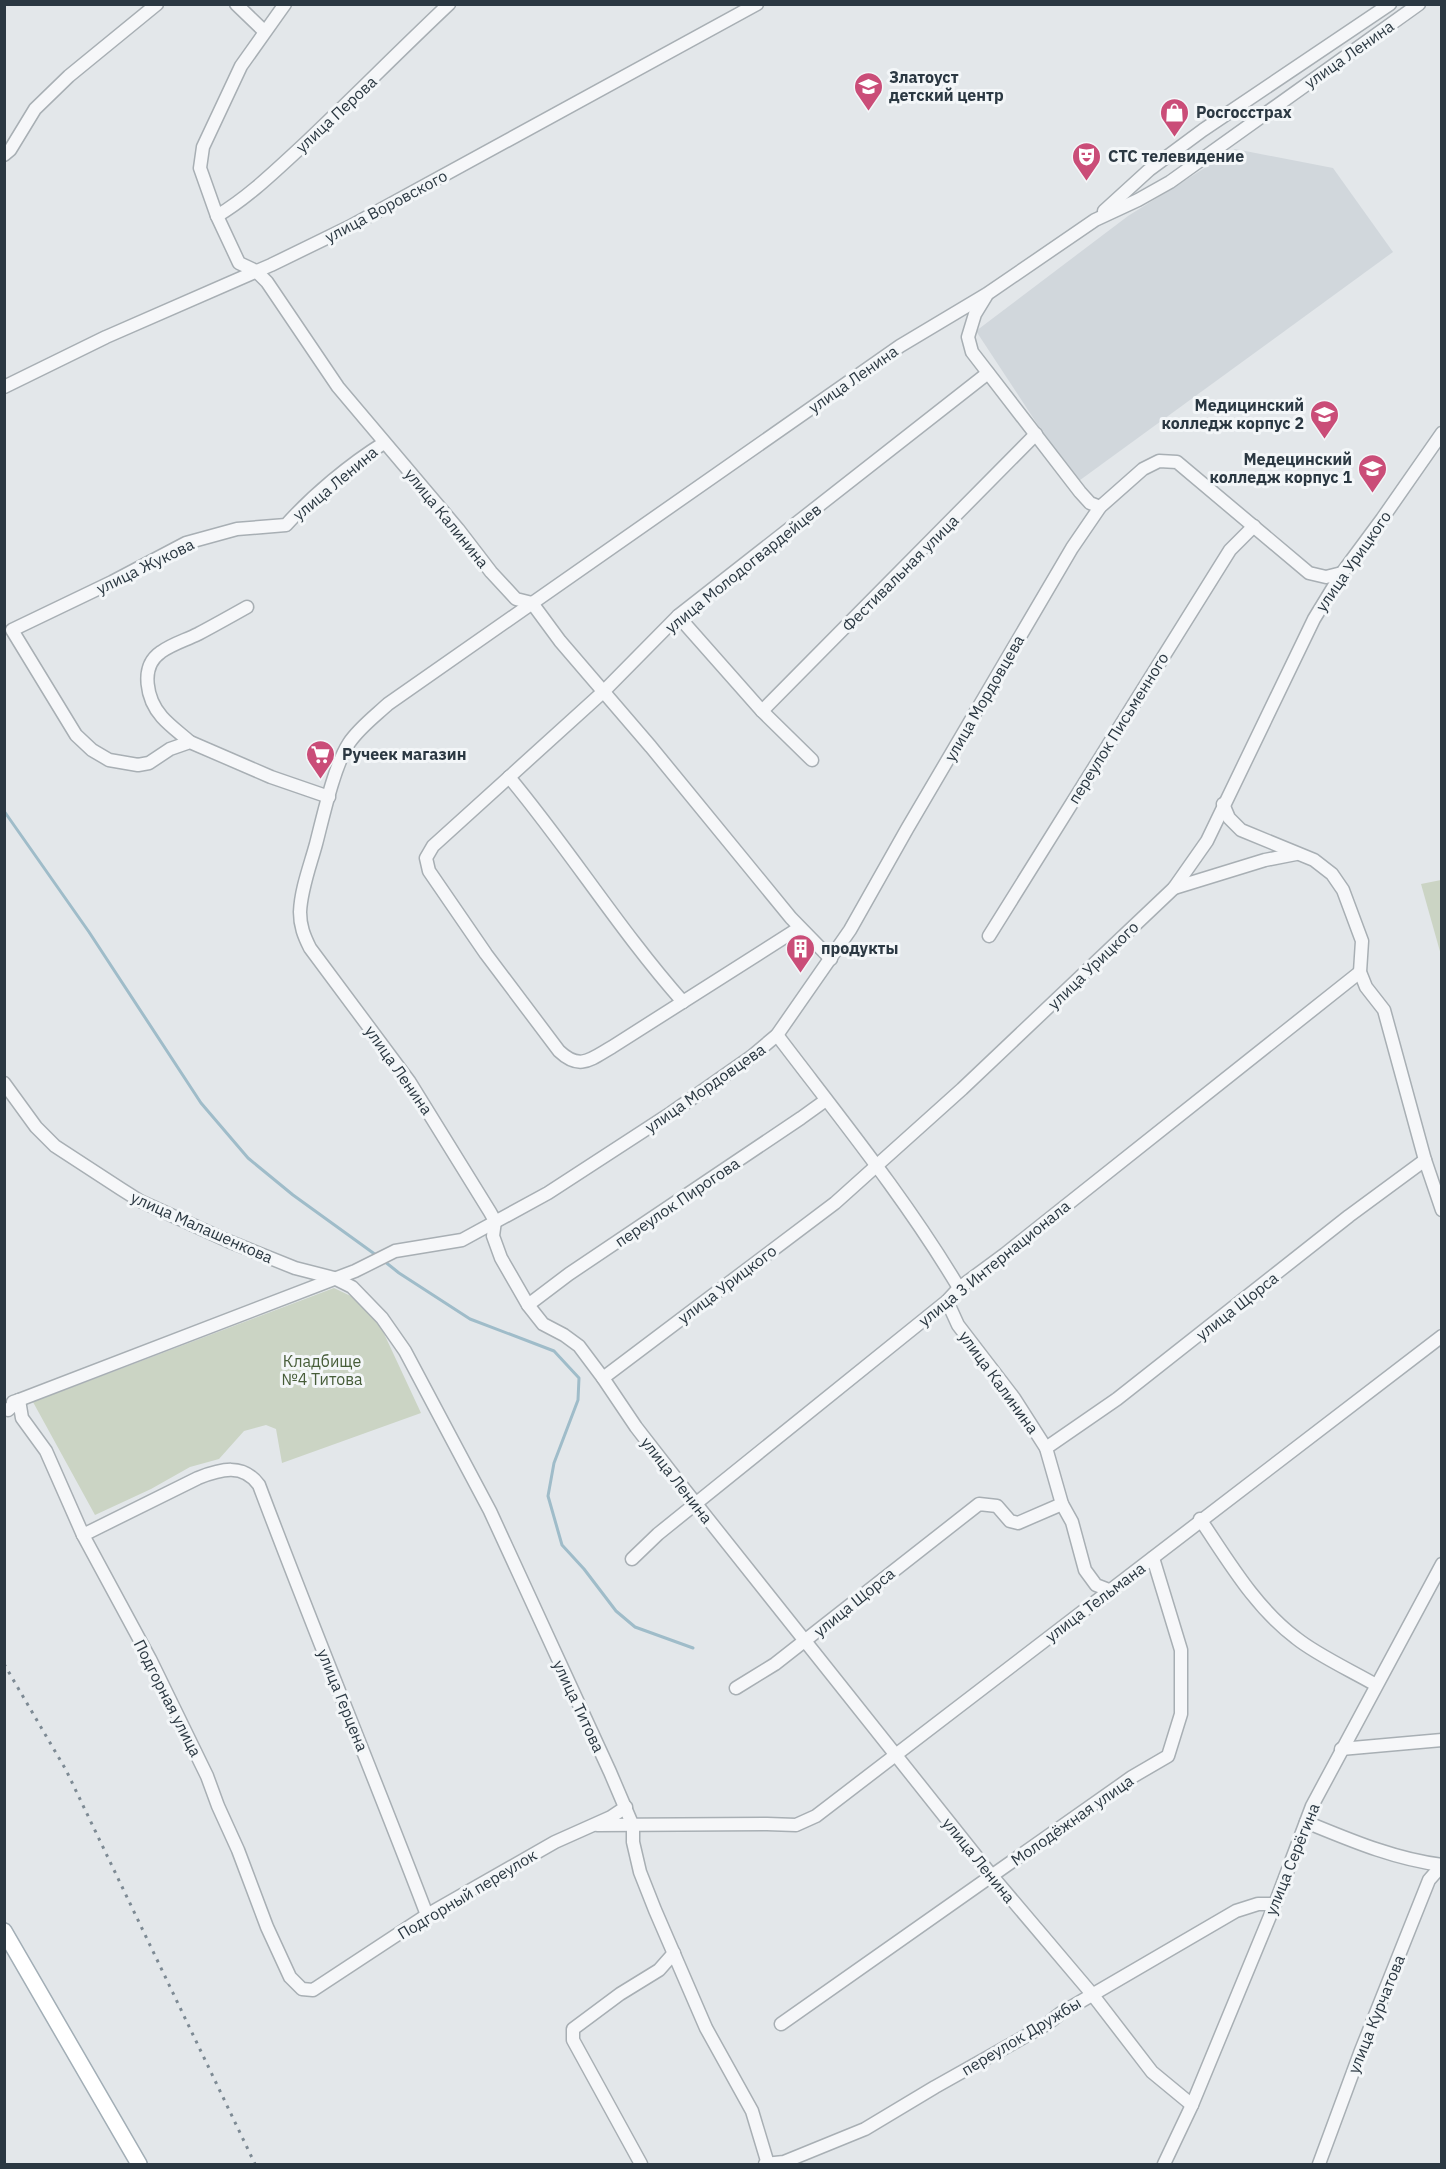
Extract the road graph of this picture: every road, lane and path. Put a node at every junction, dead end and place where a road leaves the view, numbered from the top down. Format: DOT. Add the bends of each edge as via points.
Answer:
graph roads {
  1 [pos="157,4"];
  2 [pos="236,4"];
  3 [pos="285,4"];
  4 [pos="449,4"];
  5 [pos="757,4"];
  6 [pos="1390,4"];
  7 [pos="1419,4"];
  8 [pos="264,31"];
  9 [pos="4,155"];
  10 [pos="217,216"];
  11 [pos="1095,220"];
  12 [pos="256,271"];
  13 [pos="987,294"];
  14 [pos="988,373"];
  15 [pos="4,387"];
  16 [pos="1442,433"];
  17 [pos="1036,434"];
  18 [pos="384,443"];
  19 [pos="1100,507"];
  20 [pos="286,525"];
  21 [pos="1254,526"];
  22 [pos="1342,573"];
  23 [pos="532,603"];
  24 [pos="247,607"];
  25 [pos="678,616"];
  26 [pos="8,627"];
  27 [pos="603,692"];
  28 [pos="762,711"];
  29 [pos="190,742"];
  30 [pos="812,759"];
  31 [pos="509,777"];
  32 [pos="329,797"];
  33 [pos="1224,804"];
  34 [pos="1297,854"];
  35 [pos="1174,888"];
  36 [pos="800,928"];
  37 [pos="988,936"];
  38 [pos="831,959"];
  39 [pos="1360,972"];
  40 [pos="683,1002"];
  41 [pos="777,1035"];
  42 [pos="4,1083"];
  43 [pos="826,1100"];
  44 [pos="1425,1160"];
  45 [pos="876,1165"];
  46 [pos="1442,1210"];
  47 [pos="495,1221"];
  48 [pos="355,1271"];
  49 [pos="334,1278"];
  50 [pos="352,1287"];
  51 [pos="959,1288"];
  52 [pos="947,1301"];
  53 [pos="528,1305"];
  54 [pos="1442,1336"];
  55 [pos="603,1378"];
  56 [pos="19,1400"];
  57 [pos="6,1408"];
  58 [pos="1046,1448"];
  59 [pos="696,1503"];
  60 [pos="1062,1504"];
  61 [pos="1200,1520"];
  62 [pos="83,1535"];
  63 [pos="1153,1558"];
  64 [pos="632,1559"];
  65 [pos="1442,1564"];
  66 [pos="1109,1590"];
  67 [pos="804,1641"];
  68 [pos="1376,1685"];
  69 [pos="736,1688"];
  70 [pos="1442,1740"];
  71 [pos="1341,1749"];
  72 [pos="896,1756"];
  73 [pos="626,1807"];
  74 [pos="1306,1822"];
  75 [pos="588,1826"];
  76 [pos="633,1827"];
  77 [pos="1442,1867"];
  78 [pos="992,1876"];
  79 [pos="1275,1904"];
  80 [pos="427,1915"];
  81 [pos="4,1932"];
  82 [pos="674,1953"];
  83 [pos="313,1990"];
  84 [pos="1092,1994"];
  85 [pos="781,2024"];
  86 [pos="1192,2105"];
  87 [pos="139,2164"];
  88 [pos="641,2164"];
  89 [pos="767,2164"];
  90 [pos="1164,2164"];
  91 [pos="1319,2164"];
  1 -- 9 [label="street" via="35,109"];
  2 -- 8 [label="street"];
  3 -- 8 [label="street, улица Калинина"];
  4 -- 10 [label="street, улица Перова" via="255,189"];
  5 -- 12 [label="street, улица Воровского" via="349,227"];
  6 -- 11 [label="street" via="1203,130 1149,170"];
  7 -- 11 [label="street, улица Ленина" via="1170,182"];
  8 -- 10 [label="street, улица Калинина" via="241,66 203,147 200,168"];
  10 -- 12 [label="street, улица Калинина" via="240,263"];
  11 -- 13 [label="street, улица Ленина"];
  12 -- 15 [label="street, улица Воровского" via="105,337"];
  12 -- 18 [label="street, улица Калинина" via="338,387"];
  13 -- 14 [label="street" via="968,337 972,352"];
  13 -- 23 [label="street, улица Ленина" via="900,346"];
  14 -- 17 [label="street"];
  14 -- 25 [label="street, улица Молодогвардейцев"];
  16 -- 22 [label="street, улица Урицкого"];
  17 -- 19 [label="street" via="1080,492"];
  17 -- 28 [label="street, Фестивальная улица"];
  18 -- 20 [label="street, улица Ленина" via="305,503"];
  18 -- 23 [label="street, улица Калинина" via="491,572 516,599"];
  19 -- 21 [label="street, улица Мордовцева" via="1143,470 1159,461 1177,462"];
  19 -- 38 [label="street, улица Мордовцева"];
  20 -- 26 [label="street, улица Жукова" via="237,529 186,543 112,582"];
  21 -- 22 [label="street, улица Мордовцева" via="1309,573 1326,577"];
  21 -- 37 [label="street, переулок Письменного" via="1230,550"];
  22 -- 33 [label="street, улица Урицкого" via="1314,619"];
  23 -- 27 [label="street, улица Калинина"];
  23 -- 32 [label="street, улица Ленина" via="388,704 363,726 348,743"];
  24 -- 29 [label="street" via="160,652 150,663 148,688 153,703 162,717"];
  25 -- 27 [label="street, улица Молодогвардейцев"];
  25 -- 28 [label="street"];
  26 -- 29 [label="street, улица Жукова" via="76,735 92,750 108,760 138,765"];
  27 -- 31 [label="street, улица Молодогвардейцев"];
  27 -- 36 [label="street, улица Калинина"];
  28 -- 30 [label="street"];
  29 -- 32 [label="street"];
  31 -- 40 [label="street" via="549,825 648,962"];
  31 -- 40 [label="street, улица Молодогвардейцев" via="433,846 426,858 435,880 559,1051 574,1062 585,1062"];
  32 -- 47 [label="street, улица Ленина" via="304,891 302,931 310,948 409,1080"];
  33 -- 34 [label="street" via="1229,818 1241,830"];
  33 -- 35 [label="street, улица Урицкого" via="1208,841"];
  34 -- 35 [label="street"];
  34 -- 39 [label="street" via="1314,860 1332,874 1343,890 1362,941"];
  35 -- 45 [label="street, улица Урицкого"];
  36 -- 38 [label="street, улица Калинина"];
  36 -- 40 [label="street, улица Молодогвардейцев"];
  38 -- 41 [label="street, улица Мордовцева"];
  39 -- 44 [label="street" via="1384,1010"];
  39 -- 51 [label="street, улица 3 Интернационала"];
  41 -- 43 [label="street"];
  41 -- 47 [label="street, улица Мордовцева" via="751,1057 573,1178"];
  42 -- 49 [label="street, улица Малашенкова" via="55,1146 140,1201 295,1268"];
  43 -- 45 [label="street"];
  43 -- 53 [label="street, переулок Пирогова"];
  44 -- 46 [label="street"];
  44 -- 58 [label="street, улица Щорса" via="1117,1399"];
  45 -- 51 [label="street"];
  45 -- 55 [label="street, улица Урицкого" via="835,1203"];
  47 -- 48 [label="street, улица Мордовцева" via="462,1240 385,1254"];
  47 -- 53 [label="street, улица Ленина" via="493,1236 501,1258"];
  48 -- 49 [label="street, улица Мордовцева"];
  48 -- 50 [label="street"];
  49 -- 50 [label="street, улица Титова"];
  49 -- 56 [label="street"];
  50 -- 73 [label="street, улица Титова" via="382,1318 405,1351 444,1421 490,1510"];
  51 -- 52 [label="street, улица 3 Интернационала"];
  52 -- 58 [label="street, улица Калинина" via="958,1325 1014,1398"];
  52 -- 59 [label="street, улица 3 Интернационала"];
  53 -- 55 [label="street, улица Ленина" via="543,1324 579,1346"];
  54 -- 61 [label="street, улица Тельмана"];
  55 -- 59 [label="street, улица Ленина"];
  56 -- 57 [label="street"];
  56 -- 62 [label="street, Подгорная улица" via="22,1418 46,1451"];
  58 -- 60 [label="street, улица Калинина"];
  59 -- 64 [label="street, улица 3 Интернационала"];
  59 -- 67 [label="street, улица Ленина"];
  60 -- 66 [label="street, улица Калинина" via="1072,1521 1085,1570 1096,1585"];
  60 -- 67 [label="street, улица Щорса" via="1018,1523 1010,1521 997,1506 979,1504"];
  61 -- 63 [label="street, улица Тельмана"];
  61 -- 68 [label="street" via="1267,1612 1297,1639"];
  62 -- 80 [label="street, улица Герцена" via="213,1472 230,1469 251,1474 259,1485"];
  62 -- 83 [label="street, Подгорная улица" via="207,1776 290,1977 302,1989"];
  63 -- 66 [label="street, улица Тельмана"];
  63 -- 78 [label="street, Молодёжная улица" via="1181,1650 1180,1714 1168,1756"];
  65 -- 68 [label="street, улица Серёгина"];
  66 -- 72 [label="street, улица Тельмана"];
  67 -- 69 [label="street, улица Щорса"];
  67 -- 72 [label="street, улица Ленина"];
  68 -- 71 [label="street, улица Серёгина"];
  70 -- 71 [label="street"];
  71 -- 74 [label="street, улица Серёгина"];
  72 -- 76 [label="street, улица Тельмана" via="816,1816 796,1826"];
  72 -- 78 [label="street, улица Ленина"];
  73 -- 75 [label="street, Подгорный переулок"];
  73 -- 76 [label="street, улица Титова"];
  74 -- 77 [label="street, улица Курчатова" via="1397,1857"];
  74 -- 79 [label="street, улица Серёгина"];
  75 -- 76 [label="street, улица Тельмана"];
  75 -- 80 [label="street, Подгорный переулок"];
  76 -- 82 [label="street, улица Титова" via="640,1872"];
  77 -- 91 [label="street, улица Курчатова" via="1429,1880"];
  78 -- 84 [label="street, улица Ленина"];
  78 -- 85 [label="street, Молодёжная улица"];
  79 -- 84 [label="street, переулок Дружбы" via="1258,1904 1236,1911"];
  79 -- 86 [label="street, улица Серёгина"];
  80 -- 83 [label="street, Подгорный переулок"];
  81 -- 87 [label="main road"];
  82 -- 88 [label="street" via="659,1970 573,2029 573,2040"];
  82 -- 89 [label="street, улица Титова" via="706,2028 752,2111"];
  84 -- 86 [label="street, улица Ленина" via="1152,2072"];
  84 -- 89 [label="street, переулок Дружбы" via="865,2129 784,2162"];
  86 -- 90 [label="street, улица Серёгина"];
}
